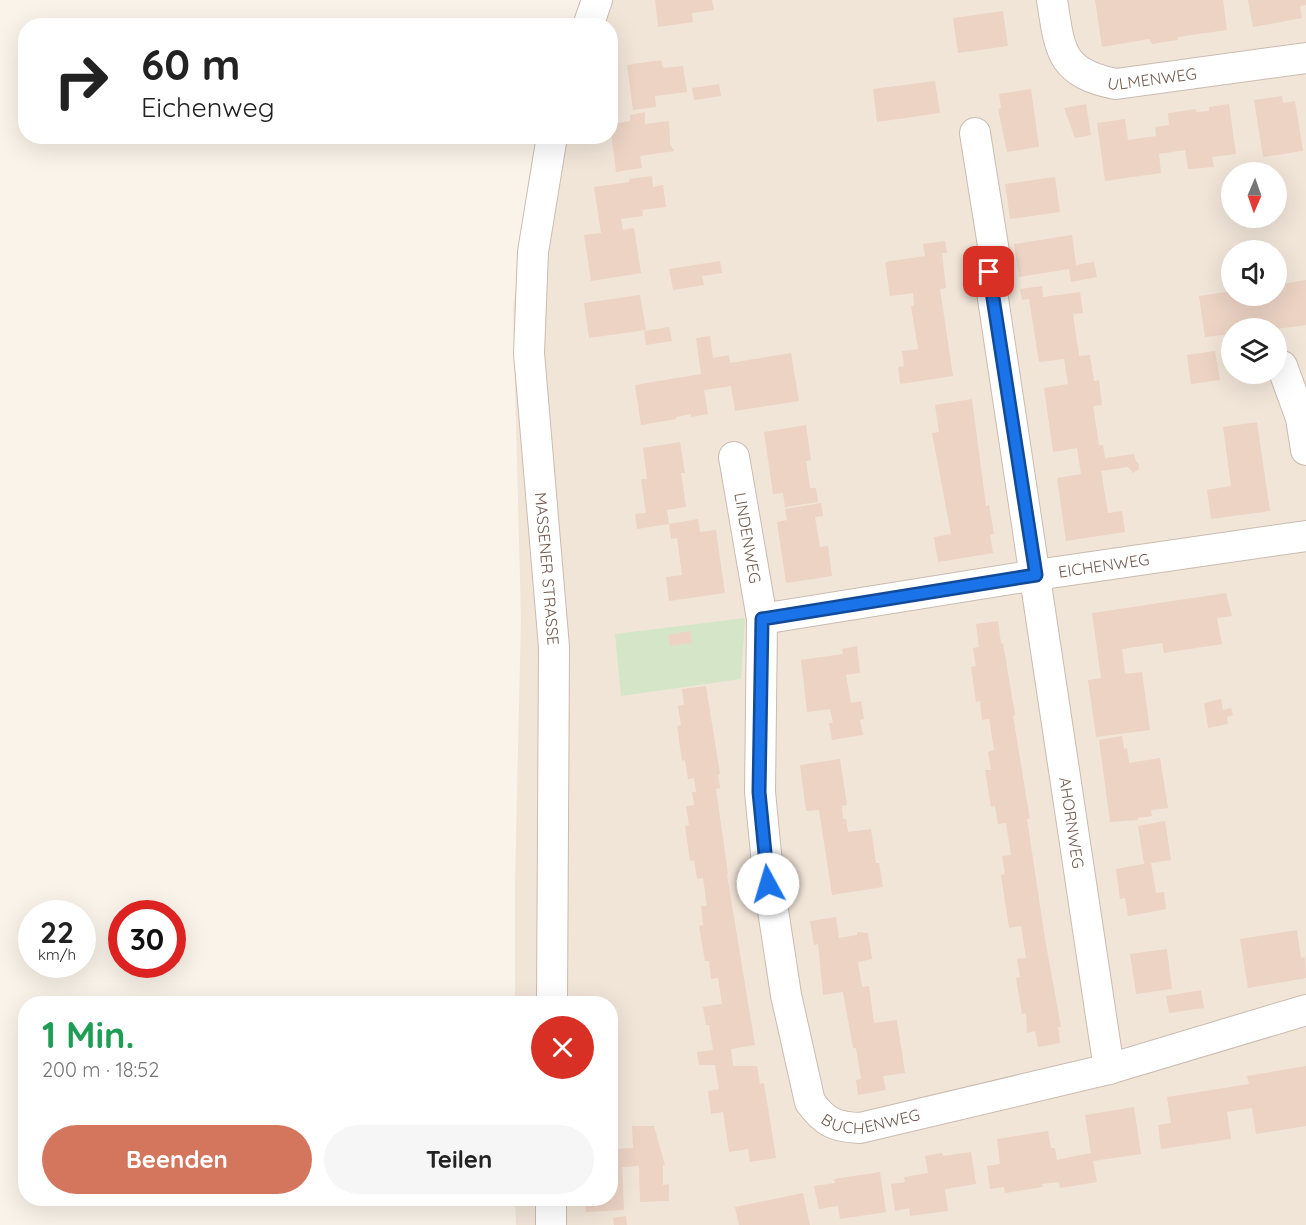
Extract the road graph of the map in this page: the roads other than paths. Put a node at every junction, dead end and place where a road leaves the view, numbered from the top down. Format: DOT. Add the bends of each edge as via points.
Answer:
graph roads {
  1 [pos="597,0"];
  2 [pos="1052,0"];
  3 [pos="591,18"];
  4 [pos="1306,58"];
  5 [pos="975,133"];
  6 [pos="551,144"];
  7 [pos="1287,380"];
  8 [pos="1306,450"];
  9 [pos="734,457"];
  10 [pos="1306,536"];
  11 [pos="1036,575"];
  12 [pos="762,619"];
  13 [pos="552,996"];
  14 [pos="1306,1010"];
  15 [pos="1109,1069"];
  16 [pos="551,1206"];
  17 [pos="551,1225"];
  1 -- 3 [label="street"];
  2 -- 4 [label="street, ULMENWEG" via="1058,40 1067,60 1094,80 1116,84"];
  5 -- 11 [label="street, AHORNWEG" via="994,252 989,272"];
  6 -- 13 [label="street, MASSENER STRASSE" via="533,252 529,353 554,646"];
  7 -- 8 [label="street" via="1301,418"];
  9 -- 12 [label="street, LINDENWEG"];
  10 -- 11 [label="street, EICHENWEG"];
  11 -- 12 [label="street, EICHENWEG"];
  11 -- 15 [label="street, AHORNWEG"];
  12 -- 15 [label="street, BUCHENWEG" via="759,792 768,884 786,995 810,1102 819,1114 839,1127 860,1128"];
  14 -- 15 [label="street, BUCHENWEG"];
  16 -- 17 [label="street"];
}
